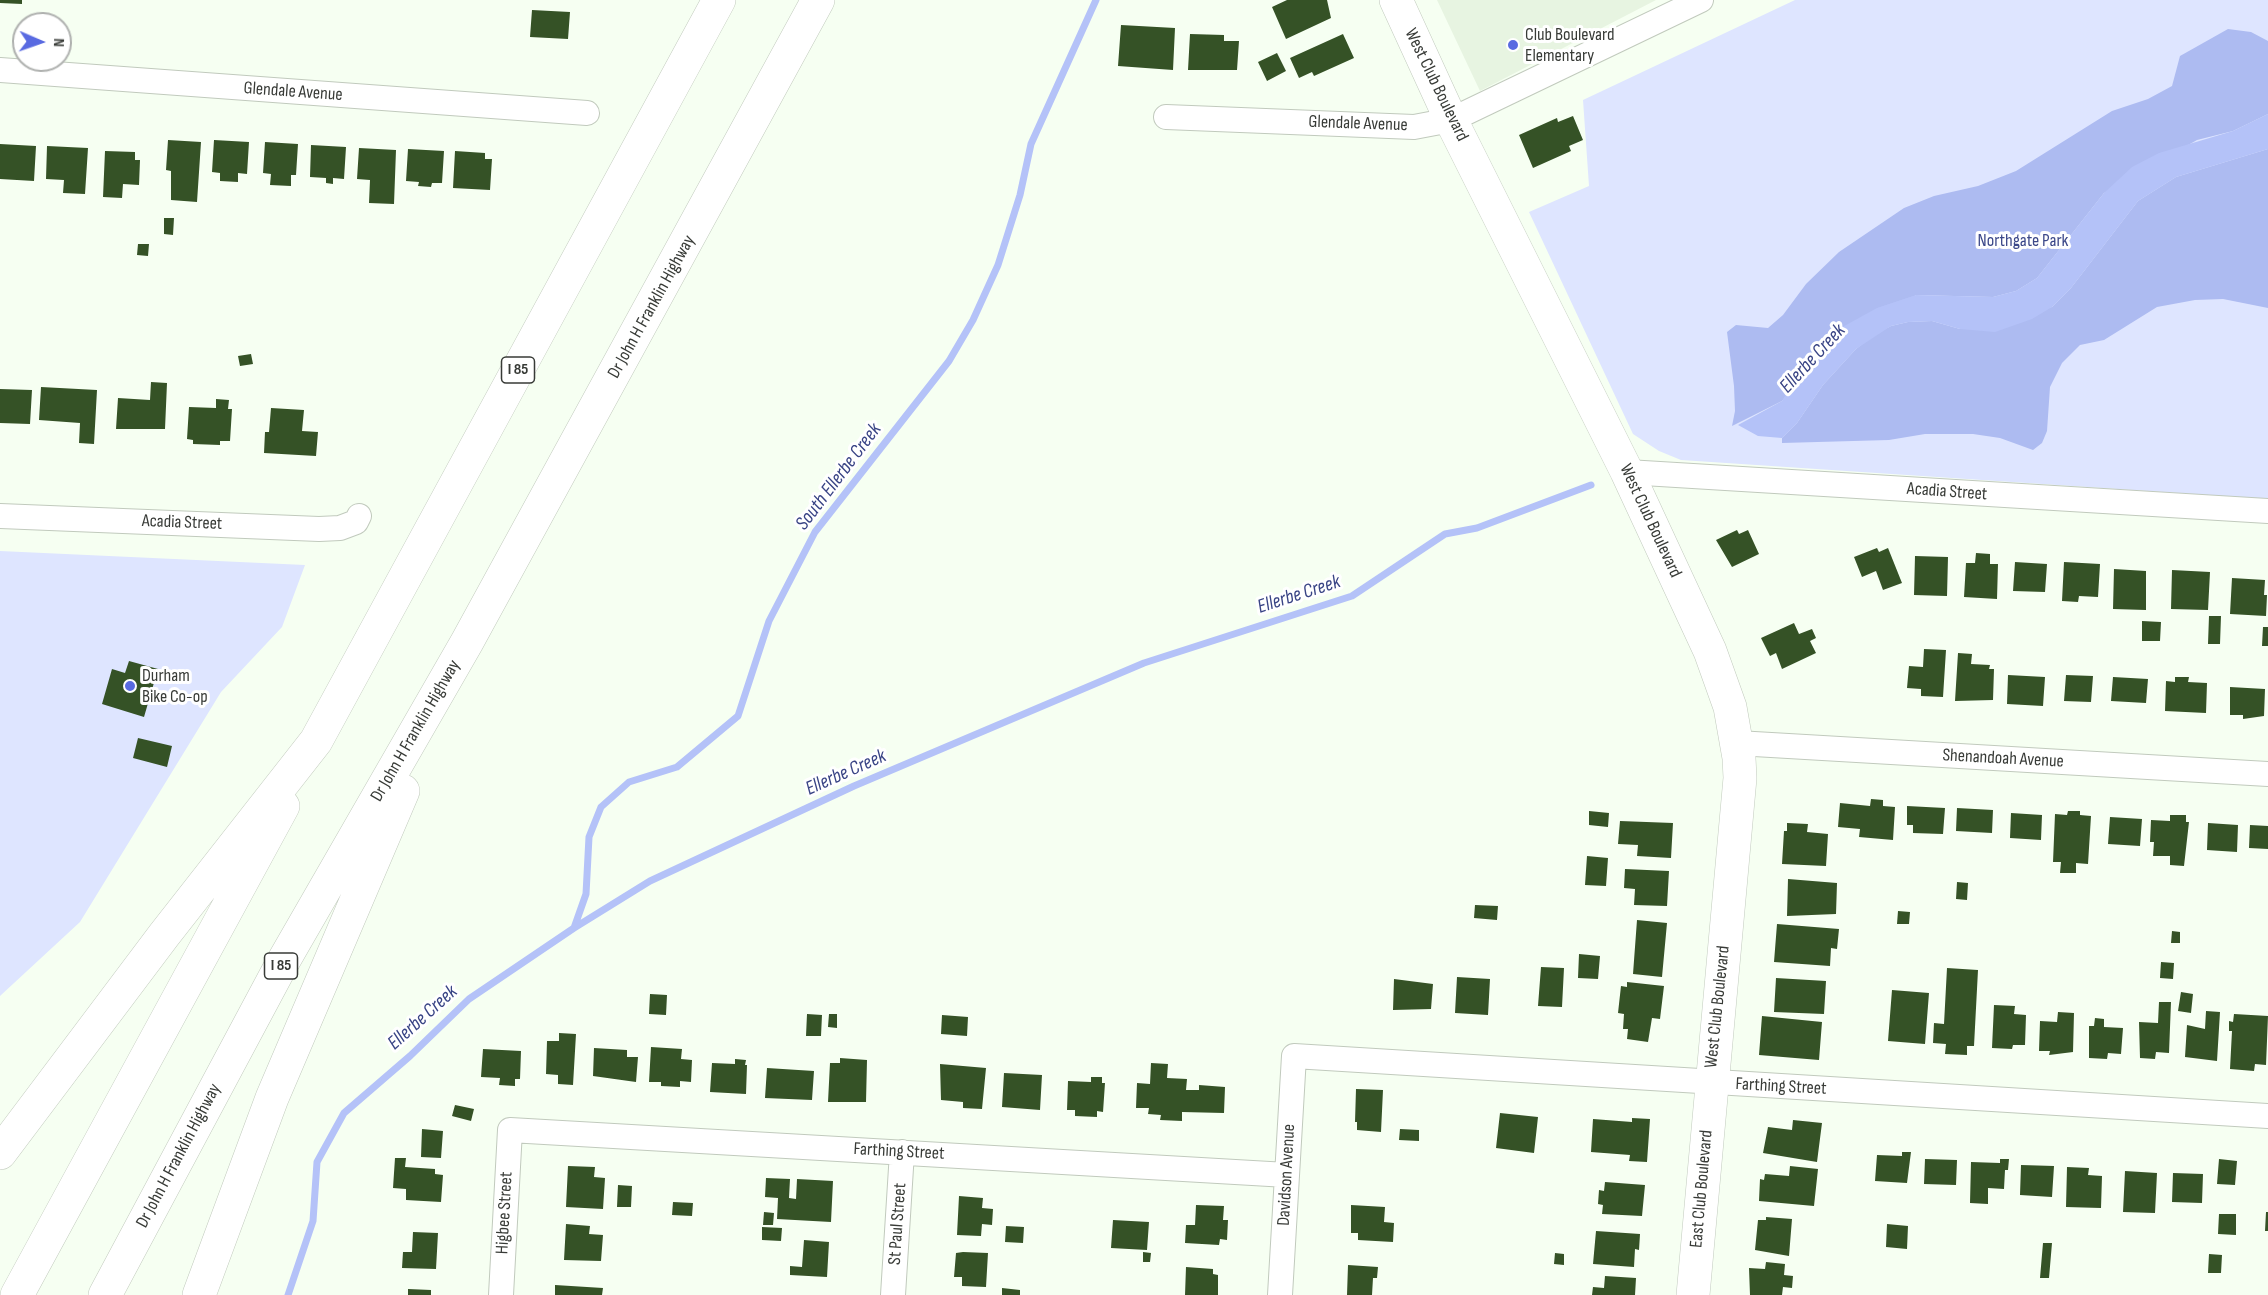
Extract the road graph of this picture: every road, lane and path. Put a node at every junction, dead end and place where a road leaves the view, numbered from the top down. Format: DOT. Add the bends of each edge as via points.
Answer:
graph roads {
  1 [pos="719,0"];
  2 [pos="818,0"];
  3 [pos="1396,0"];
  4 [pos="1701,0"];
  5 [pos="0,70"];
  6 [pos="587,113"];
  7 [pos="1166,117"];
  8 [pos="1451,120"];
  9 [pos="1627,472"];
  10 [pos="2268,511"];
  11 [pos="0,516"];
  12 [pos="359,516"];
  13 [pos="468,642"];
  14 [pos="316,741"];
  15 [pos="1737,743"];
  16 [pos="2268,774"];
  17 [pos="1294,1056"];
  18 [pos="1710,1082"];
  19 [pos="2268,1116"];
  20 [pos="510,1130"];
  21 [pos="902,1152"];
  22 [pos="0,1153"];
  23 [pos="1287,1175"];
  24 [pos="17,1295"];
  25 [pos="105,1295"];
  26 [pos="199,1295"];
  27 [pos="501,1295"];
  28 [pos="893,1295"];
  29 [pos="1280,1295"];
  30 [pos="1693,1295"];
  1 -- 14 [label="main road, I 85"];
  2 -- 13 [label="main road, Dr John H Franklin Highway / I 85"];
  3 -- 8 [label="main road, West Club Boulevard"];
  4 -- 8 [label="street, Glendale Avenue"];
  5 -- 6 [label="street, Glendale Avenue"];
  7 -- 8 [label="street, Glendale Avenue" via="1414,127"];
  8 -- 9 [label="main road, West Club Boulevard"];
  9 -- 10 [label="street, Acadia Street"];
  9 -- 15 [label="main road, West Club Boulevard" via="1710,651 1730,707"];
  11 -- 12 [label="street, Acadia Street" via="319,529 340,528 356,522"];
  13 -- 25 [label="main road, Dr John H Franklin Highway / I 85" via="284,960"];
  13 -- 26 [label="main road" via="272,1098"];
  14 -- 22 [label="main road"];
  14 -- 24 [label="main road, I 85" via="258,855"];
  15 -- 16 [label="street, Shenandoah Avenue"];
  15 -- 18 [label="main road, West Club Boulevard" via="1740,778 1736,834"];
  17 -- 18 [label="street, Farthing Street"];
  17 -- 23 [label="street, Davidson Avenue"];
  18 -- 19 [label="street, Farthing Street"];
  18 -- 30 [label="main road, East Club Boulevard"];
  20 -- 21 [label="street, Farthing Street"];
  20 -- 27 [label="street, Higbee Street"];
  21 -- 23 [label="street, Farthing Street"];
  21 -- 28 [label="street, St Paul Street"];
  23 -- 29 [label="street, Davidson Avenue"];
}
